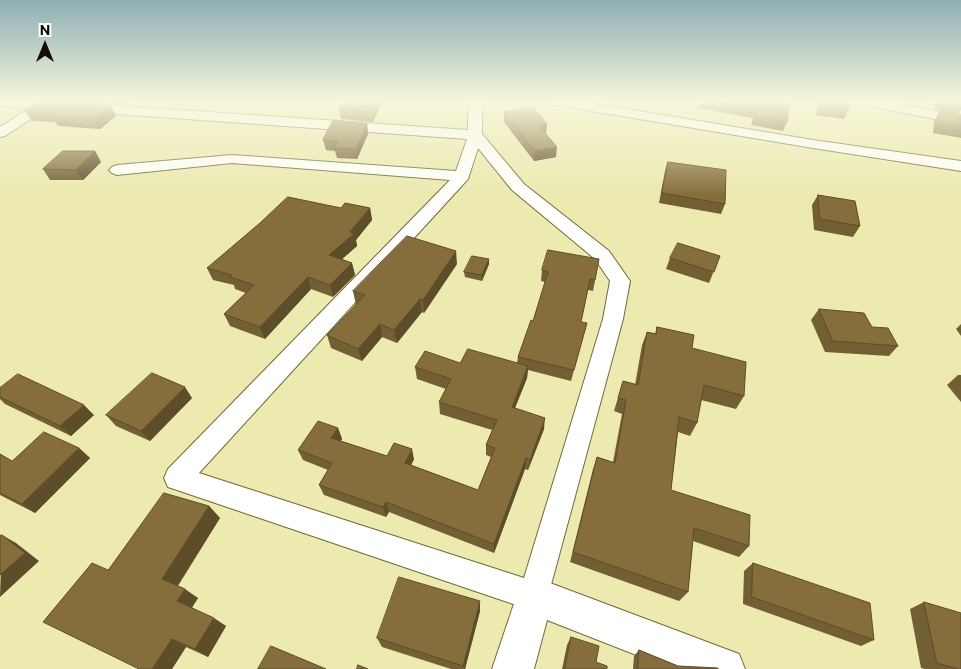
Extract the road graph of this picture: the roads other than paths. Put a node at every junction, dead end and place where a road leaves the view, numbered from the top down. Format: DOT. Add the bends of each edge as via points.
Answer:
graph roads {
  1 [pos="438,132"];
  2 [pos="745,132"];
  3 [pos="475,135"];
  4 [pos="961,166"];
  5 [pos="116,170"];
  6 [pos="462,176"];
  7 [pos="534,596"];
  8 [pos="513,669"];
  9 [pos="724,669"];
  1 -- 3 [label="street"];
  2 -- 4 [label="street"];
  3 -- 6 [label="street"];
  3 -- 7 [label="street" via="518,187 602,255 620,281 613,319"];
  5 -- 6 [label="street" via="232,160"];
  6 -- 7 [label="street" via="177,478"];
  7 -- 8 [label="street"];
  7 -- 9 [label="street"];
}
